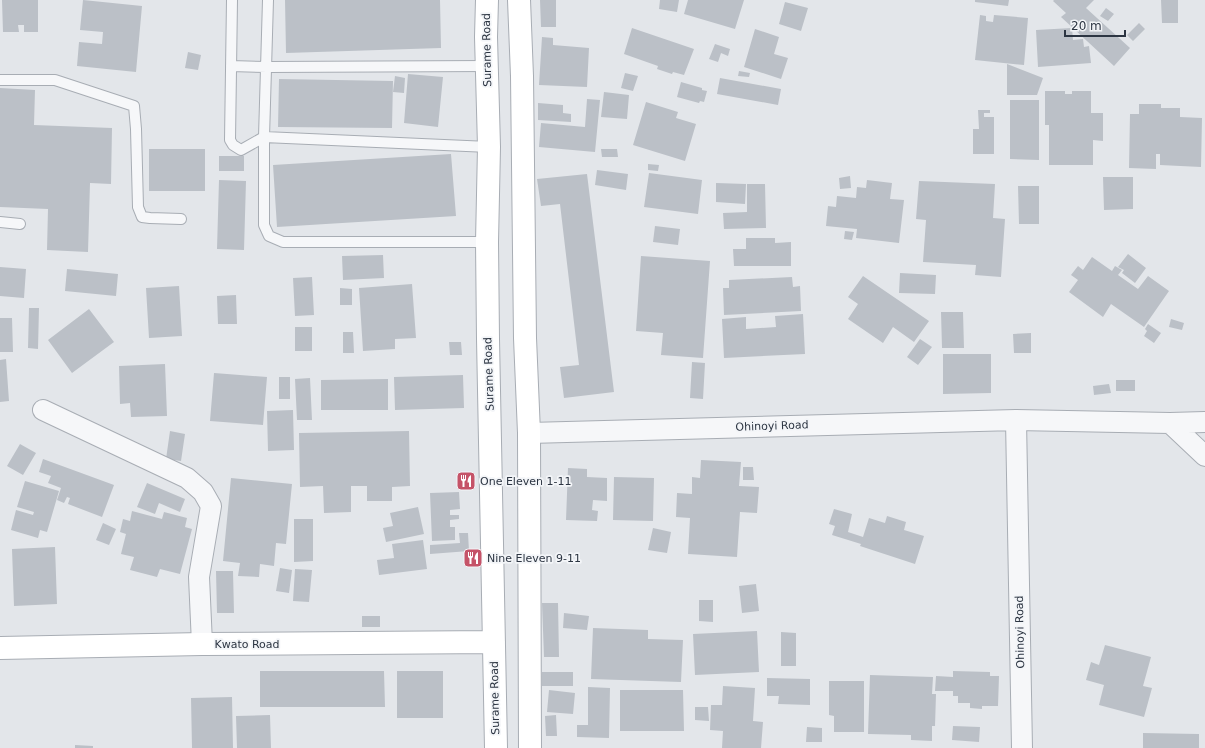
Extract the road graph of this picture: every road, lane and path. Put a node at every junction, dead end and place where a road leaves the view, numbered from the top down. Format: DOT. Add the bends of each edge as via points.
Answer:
graph roads {
  1 [pos="232,0"];
  2 [pos="268,0"];
  3 [pos="487,0"];
  4 [pos="519,0"];
  5 [pos="231,66"];
  6 [pos="488,66"];
  7 [pos="267,67"];
  8 [pos="0,80"];
  9 [pos="264,137"];
  10 [pos="489,147"];
  11 [pos="181,219"];
  12 [pos="0,222"];
  13 [pos="20,224"];
  14 [pos="487,242"];
  15 [pos="43,410"];
  16 [pos="1016,420"];
  17 [pos="1205,422"];
  18 [pos="1170,423"];
  19 [pos="529,433"];
  20 [pos="1205,456"];
  21 [pos="494,642"];
  22 [pos="202,644"];
  23 [pos="0,648"];
  24 [pos="496,748"];
  25 [pos="530,748"];
  26 [pos="1022,748"];
  1 -- 5 [label="lane"];
  2 -- 7 [label="lane"];
  3 -- 6 [label="street, Surame Road"];
  4 -- 19 [label="street"];
  5 -- 7 [label="lane"];
  5 -- 9 [label="lane" via="230,140 233,146 241,150"];
  6 -- 7 [label="lane"];
  6 -- 10 [label="street, Surame Road"];
  7 -- 9 [label="lane"];
  8 -- 11 [label="lane" via="56,80 134,106 138,207 142,217"];
  9 -- 10 [label="lane"];
  9 -- 14 [label="lane" via="264,225 269,236 283,242"];
  10 -- 14 [label="street, Surame Road"];
  12 -- 13 [label="lane"];
  14 -- 21 [label="street, Surame Road"];
  15 -- 22 [label="street" via="187,478 203,492 211,506 199,577"];
  16 -- 18 [label="street, Ohinoyi Road"];
  16 -- 19 [label="street, Ohinoyi Road"];
  16 -- 26 [label="street, Ohinoyi Road"];
  17 -- 18 [label="street, Ohinoyi Road"];
  18 -- 20 [label="street"];
  19 -- 25 [label="street"];
  21 -- 22 [label="street, Kwato Road"];
  21 -- 24 [label="street, Surame Road"];
  22 -- 23 [label="street, Kwato Road"];
}
